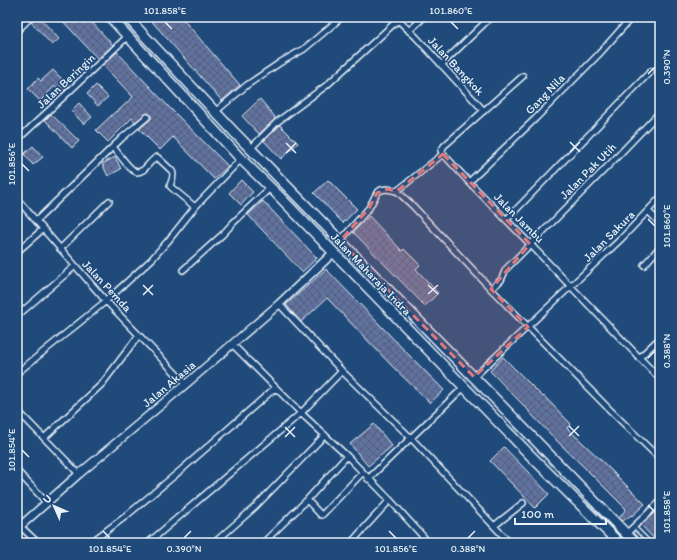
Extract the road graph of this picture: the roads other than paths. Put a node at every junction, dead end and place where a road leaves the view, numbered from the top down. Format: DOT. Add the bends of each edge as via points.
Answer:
graph roads {
  1 [pos="31,17"];
  2 [pos="110,17"];
  3 [pos="127,17"];
  4 [pos="342,17"];
  5 [pos="424,17"];
  6 [pos="491,17"];
  7 [pos="632,17"];
  8 [pos="397,19"];
  9 [pos="17,31"];
  10 [pos="409,31"];
  11 [pos="128,36"];
  12 [pos="441,65"];
  13 [pos="651,71"];
  14 [pos="523,76"];
  15 [pos="201,96"];
  16 [pos="191,105"];
  17 [pos="484,111"];
  18 [pos="216,112"];
  19 [pos="660,112"];
  20 [pos="147,117"];
  21 [pos="17,140"];
  22 [pos="113,147"];
  23 [pos="250,149"];
  24 [pos="443,154"];
  25 [pos="242,159"];
  26 [pos="469,182"];
  27 [pos="270,188"];
  28 [pos="398,191"];
  29 [pos="660,198"];
  30 [pos="17,199"];
  31 [pos="108,201"];
  32 [pos="195,207"];
  33 [pos="648,211"];
  34 [pos="506,220"];
  35 [pos="36,221"];
  36 [pos="660,223"];
  37 [pos="43,229"];
  38 [pos="340,241"];
  39 [pos="530,244"];
  40 [pos="660,247"];
  41 [pos="60,249"];
  42 [pos="17,252"];
  43 [pos="333,253"];
  44 [pos="644,265"];
  45 [pos="75,266"];
  46 [pos="183,270"];
  47 [pos="571,287"];
  48 [pos="491,289"];
  49 [pos="106,301"];
  50 [pos="279,304"];
  51 [pos="17,316"];
  52 [pos="528,327"];
  53 [pos="139,335"];
  54 [pos="660,338"];
  55 [pos="232,344"];
  56 [pos="639,358"];
  57 [pos="342,371"];
  58 [pos="17,373"];
  59 [pos="474,377"];
  60 [pos="660,379"];
  61 [pos="186,384"];
  62 [pos="464,387"];
  63 [pos="275,388"];
  64 [pos="17,410"];
  65 [pos="301,413"];
  66 [pos="510,414"];
  67 [pos="500,423"];
  68 [pos="325,435"];
  69 [pos="44,438"];
  70 [pos="411,438"];
  71 [pos="347,456"];
  72 [pos="660,459"];
  73 [pos="17,471"];
  74 [pos="362,473"];
  75 [pos="79,474"];
  76 [pos="368,479"];
  77 [pos="307,500"];
  78 [pos="390,500"];
  79 [pos="523,502"];
  80 [pos="660,502"];
  81 [pos="47,503"];
  82 [pos="494,526"];
  83 [pos="18,527"];
  84 [pos="634,527"];
  85 [pos="626,534"];
  86 [pos="616,542"];
  87 [pos="38,543"];
  88 [pos="90,543"];
  89 [pos="148,543"];
  90 [pos="214,543"];
  91 [pos="263,543"];
  92 [pos="351,543"];
  93 [pos="428,543"];
  94 [pos="510,543"];
  95 [pos="635,543"];
  96 [pos="650,543"];
  1 -- 9 [label="street"];
  2 -- 11 [label="highway, Jalan Maharaja Indra"];
  3 -- 15 [label="highway, Jalan Maharaja Indra"];
  4 -- 18 [label="street" via="304,48 247,85"];
  5 -- 10 [label="street"];
  6 -- 12 [label="street"];
  7 -- 26 [label="street, Gang Nila" via="535,119"];
  8 -- 10 [label="street, Jalan Bangkok"];
  8 -- 23 [label="street" via="327,85 276,122"];
  10 -- 12 [label="street, Jalan Bangkok"];
  11 -- 16 [label="highway, Jalan Maharaja Indra"];
  11 -- 21 [label="street, Jalan Beringin"];
  12 -- 17 [label="street, Jalan Bangkok"];
  13 -- 34 [label="street"];
  14 -- 17 [label="street"];
  15 -- 16 [label="highway"];
  15 -- 18 [label="highway, Jalan Maharaja Indra"];
  16 -- 25 [label="highway, Jalan Maharaja Indra"];
  17 -- 24 [label="street" via="444,146 441,151"];
  18 -- 23 [label="highway, Jalan Maharaja Indra"];
  19 -- 39 [label="street, Jalan Pak Utih"];
  20 -- 22 [label="street"];
  22 -- 32 [label="street" via="135,172 142,170 157,157 173,173 170,186"];
  22 -- 35 [label="street"];
  23 -- 38 [label="highway, Jalan Maharaja Indra"];
  24 -- 26 [label="street, Jalan Jambu"];
  24 -- 28 [label="street"];
  25 -- 27 [label="highway, Jalan Maharaja Indra"];
  25 -- 32 [label="street"];
  26 -- 34 [label="street, Jalan Jambu"];
  27 -- 43 [label="highway, Jalan Maharaja Indra"];
  27 -- 46 [label="street"];
  28 -- 38 [label="street" via="387,188 377,193 369,208"];
  28 -- 48 [label="street"];
  29 -- 33 [label="street, Jalan Sakura"];
  30 -- 35 [label="street, Jalan Pemda"];
  31 -- 41 [label="street"];
  32 -- 49 [label="street" via="151,260"];
  33 -- 36 [label="street"];
  33 -- 47 [label="street, Jalan Sakura"];
  34 -- 39 [label="street, Jalan Jambu"];
  35 -- 37 [label="street, Jalan Pemda"];
  37 -- 41 [label="street, Jalan Pemda"];
  37 -- 42 [label="street"];
  38 -- 59 [label="highway, Jalan Maharaja Indra"];
  39 -- 47 [label="street, Jalan Jambu"];
  39 -- 48 [label="street, Jalan Pak Utih"];
  40 -- 44 [label="street"];
  41 -- 45 [label="street, Jalan Pemda"];
  43 -- 50 [label="street, Jalan Akasia"];
  43 -- 62 [label="highway, Jalan Maharaja Indra"];
  45 -- 49 [label="street, Jalan Pemda"];
  45 -- 51 [label="street"];
  47 -- 52 [label="street, Jalan Sakura"];
  47 -- 56 [label="street, Jalan Jambu"];
  48 -- 52 [label="street"];
  49 -- 53 [label="street, Jalan Pemda"];
  49 -- 58 [label="street"];
  50 -- 55 [label="street, Jalan Akasia"];
  50 -- 57 [label="street"];
  52 -- 59 [label="street, Jalan Sakura"];
  52 -- 72 [label="street"];
  53 -- 61 [label="street, Jalan Pemda"];
  53 -- 69 [label="street" via="102,384"];
  54 -- 56 [label="street"];
  55 -- 61 [label="street, Jalan Akasia"];
  55 -- 63 [label="street"];
  56 -- 60 [label="street, Jalan Jambu"];
  57 -- 65 [label="street"];
  57 -- 70 [label="street"];
  59 -- 66 [label="highway, Jalan Maharaja Indra"];
  61 -- 75 [label="street, Jalan Akasia"];
  62 -- 67 [label="highway, Jalan Maharaja Indra"];
  62 -- 70 [label="street"];
  63 -- 65 [label="street"];
  63 -- 88 [label="street" via="180,471"];
  64 -- 69 [label="street"];
  65 -- 68 [label="street"];
  65 -- 89 [label="street"];
  66 -- 67 [label="highway"];
  66 -- 85 [label="highway, Jalan Maharaja Indra"];
  67 -- 86 [label="highway, Jalan Maharaja Indra"];
  68 -- 71 [label="street"];
  68 -- 90 [label="street" via="255,507"];
  69 -- 75 [label="street"];
  70 -- 76 [label="street"];
  70 -- 82 [label="street"];
  71 -- 74 [label="street"];
  71 -- 77 [label="street"];
  73 -- 81 [label="street"];
  74 -- 76 [label="street"];
  74 -- 77 [label="street" via="322,516"];
  75 -- 81 [label="street, Jalan Akasia"];
  76 -- 78 [label="street"];
  77 -- 91 [label="street"];
  78 -- 92 [label="street"];
  78 -- 93 [label="street"];
  79 -- 82 [label="street"];
  80 -- 84 [label="street"];
  81 -- 83 [label="street, Jalan Akasia"];
  82 -- 94 [label="street"];
  83 -- 87 [label="street"];
  84 -- 85 [label="street"];
  84 -- 96 [label="lane"];
  85 -- 95 [label="highway, Jalan Maharaja Indra"];
}
